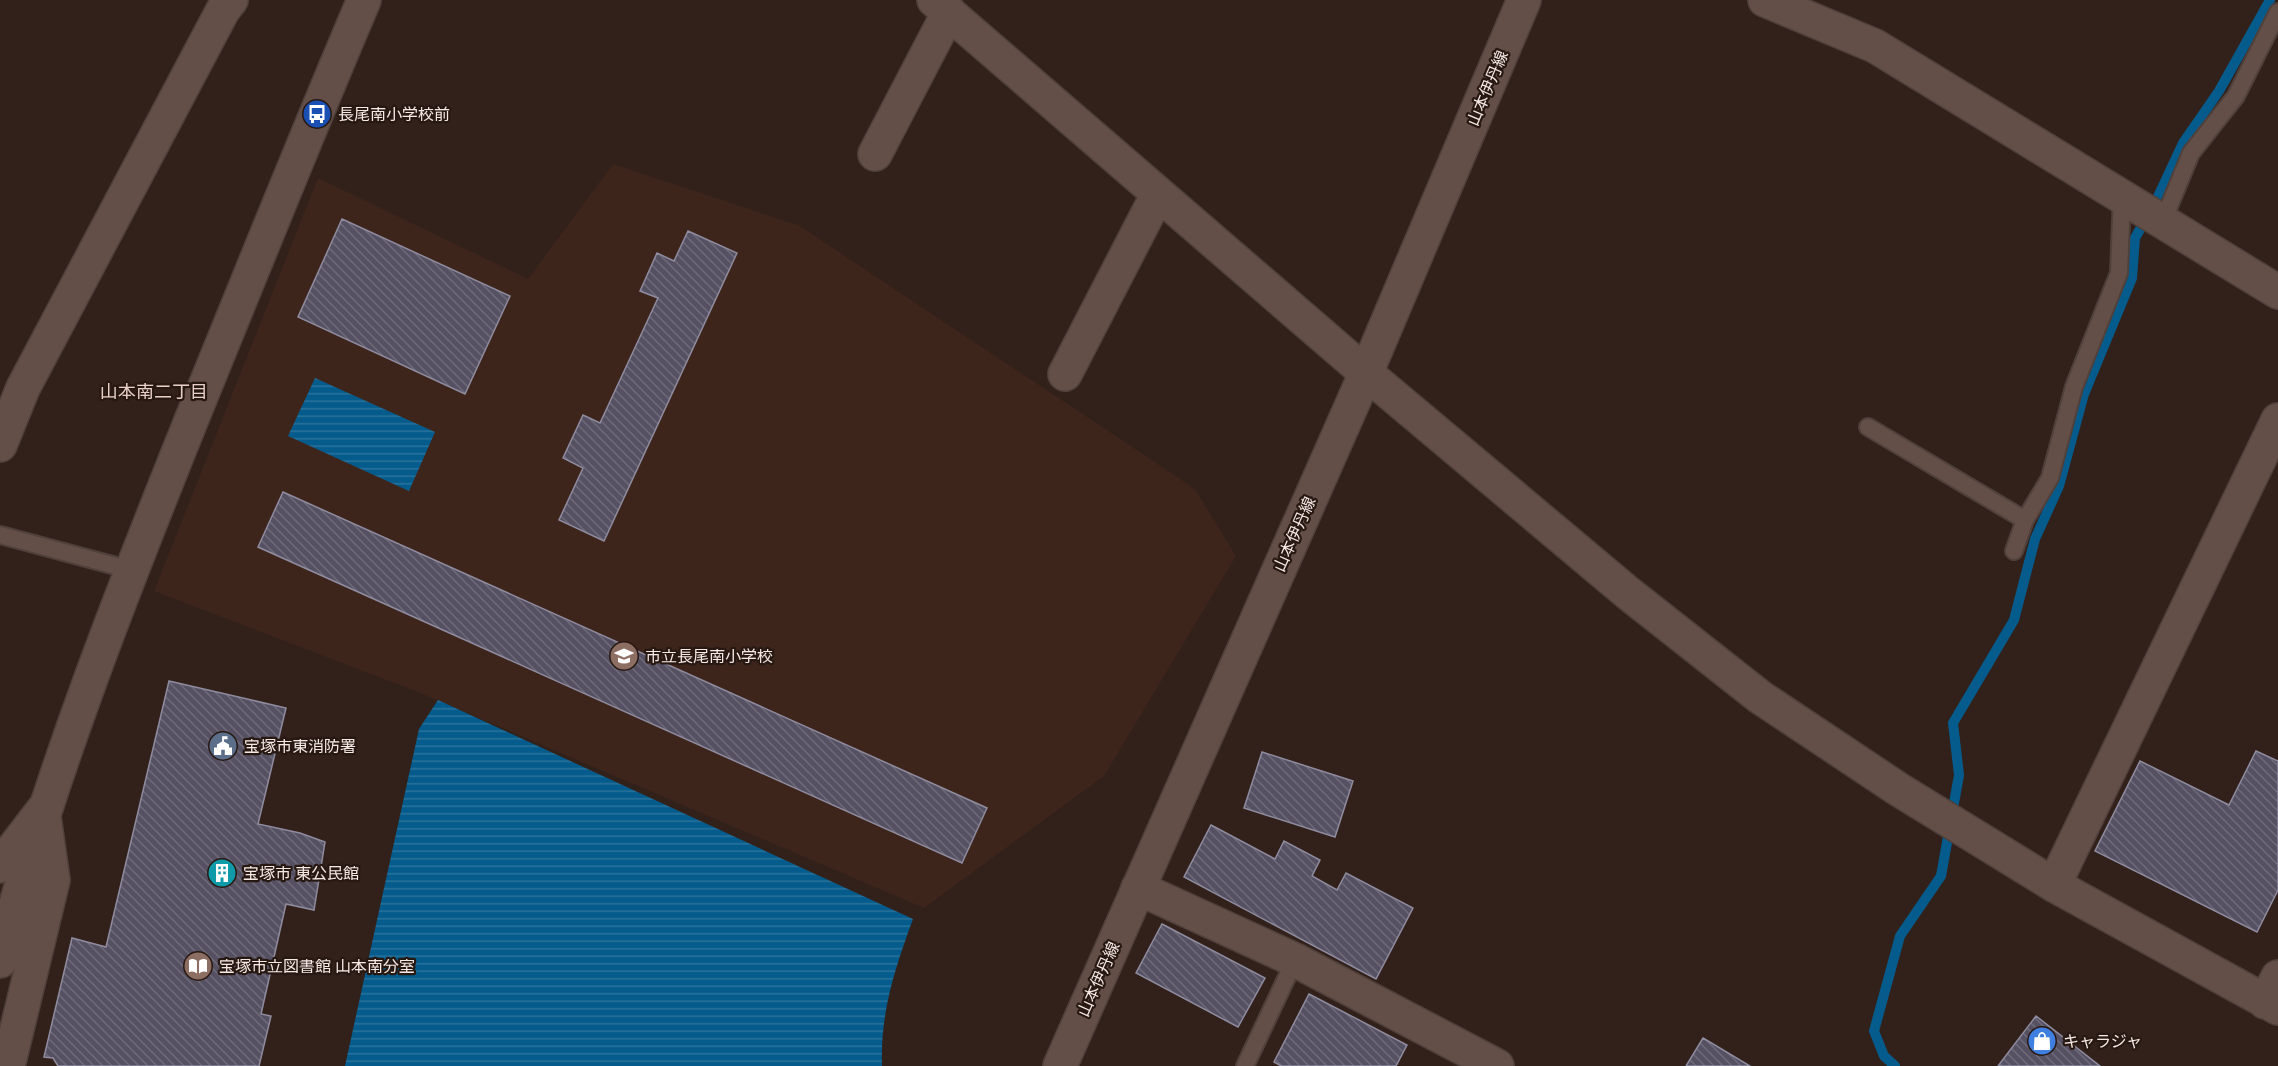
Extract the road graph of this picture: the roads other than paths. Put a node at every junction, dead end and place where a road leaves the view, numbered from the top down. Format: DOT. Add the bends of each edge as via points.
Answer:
graph roads {
  1 [pos="231,0"];
  2 [pos="1524,0"];
  3 [pos="1765,0"];
  4 [pos="357,2"];
  5 [pos="941,6"];
  6 [pos="2278,12"];
  7 [pos="875,154"];
  8 [pos="1158,194"];
  9 [pos="2122,196"];
  10 [pos="2163,221"];
  11 [pos="2278,292"];
  12 [pos="1366,373"];
  13 [pos="1065,374"];
  14 [pos="2278,420"];
  15 [pos="1868,427"];
  16 [pos="0,445"];
  17 [pos="2025,520"];
  18 [pos="0,535"];
  19 [pos="2014,551"];
  20 [pos="131,570"];
  21 [pos="43,810"];
  22 [pos="0,866"];
  23 [pos="2054,885"];
  24 [pos="1138,888"];
  25 [pos="1295,960"];
  26 [pos="0,961"];
  27 [pos="2274,996"];
  28 [pos="8,1066"];
  29 [pos="1060,1066"];
  30 [pos="1245,1066"];
  31 [pos="1497,1066"];
  1 -- 16 [label="street" via="39,357"];
  2 -- 12 [label="street, 山本伊丹線"];
  3 -- 9 [label="street" via="1875,46"];
  4 -- 20 [label="street"];
  5 -- 7 [label="street"];
  5 -- 8 [label="street"];
  6 -- 10 [label="lane" via="2236,96 2191,153"];
  8 -- 12 [label="street"];
  8 -- 13 [label="street"];
  9 -- 10 [label="street"];
  9 -- 17 [label="lane" via="2120,273 2074,387 2050,478"];
  10 -- 11 [label="street"];
  12 -- 23 [label="street" via="1628,593 1760,697 1898,789"];
  12 -- 24 [label="street, 山本伊丹線"];
  14 -- 23 [label="street"];
  15 -- 17 [label="lane"];
  17 -- 19 [label="lane"];
  18 -- 20 [label="lane"];
  20 -- 21 [label="street"];
  21 -- 22 [label="street"];
  21 -- 26 [label="street"];
  21 -- 28 [label="street" via="53,880"];
  23 -- 27 [label="street"];
  24 -- 25 [label="street"];
  24 -- 29 [label="street, 山本伊丹線"];
  25 -- 30 [label="lane"];
  25 -- 31 [label="street"];
}
